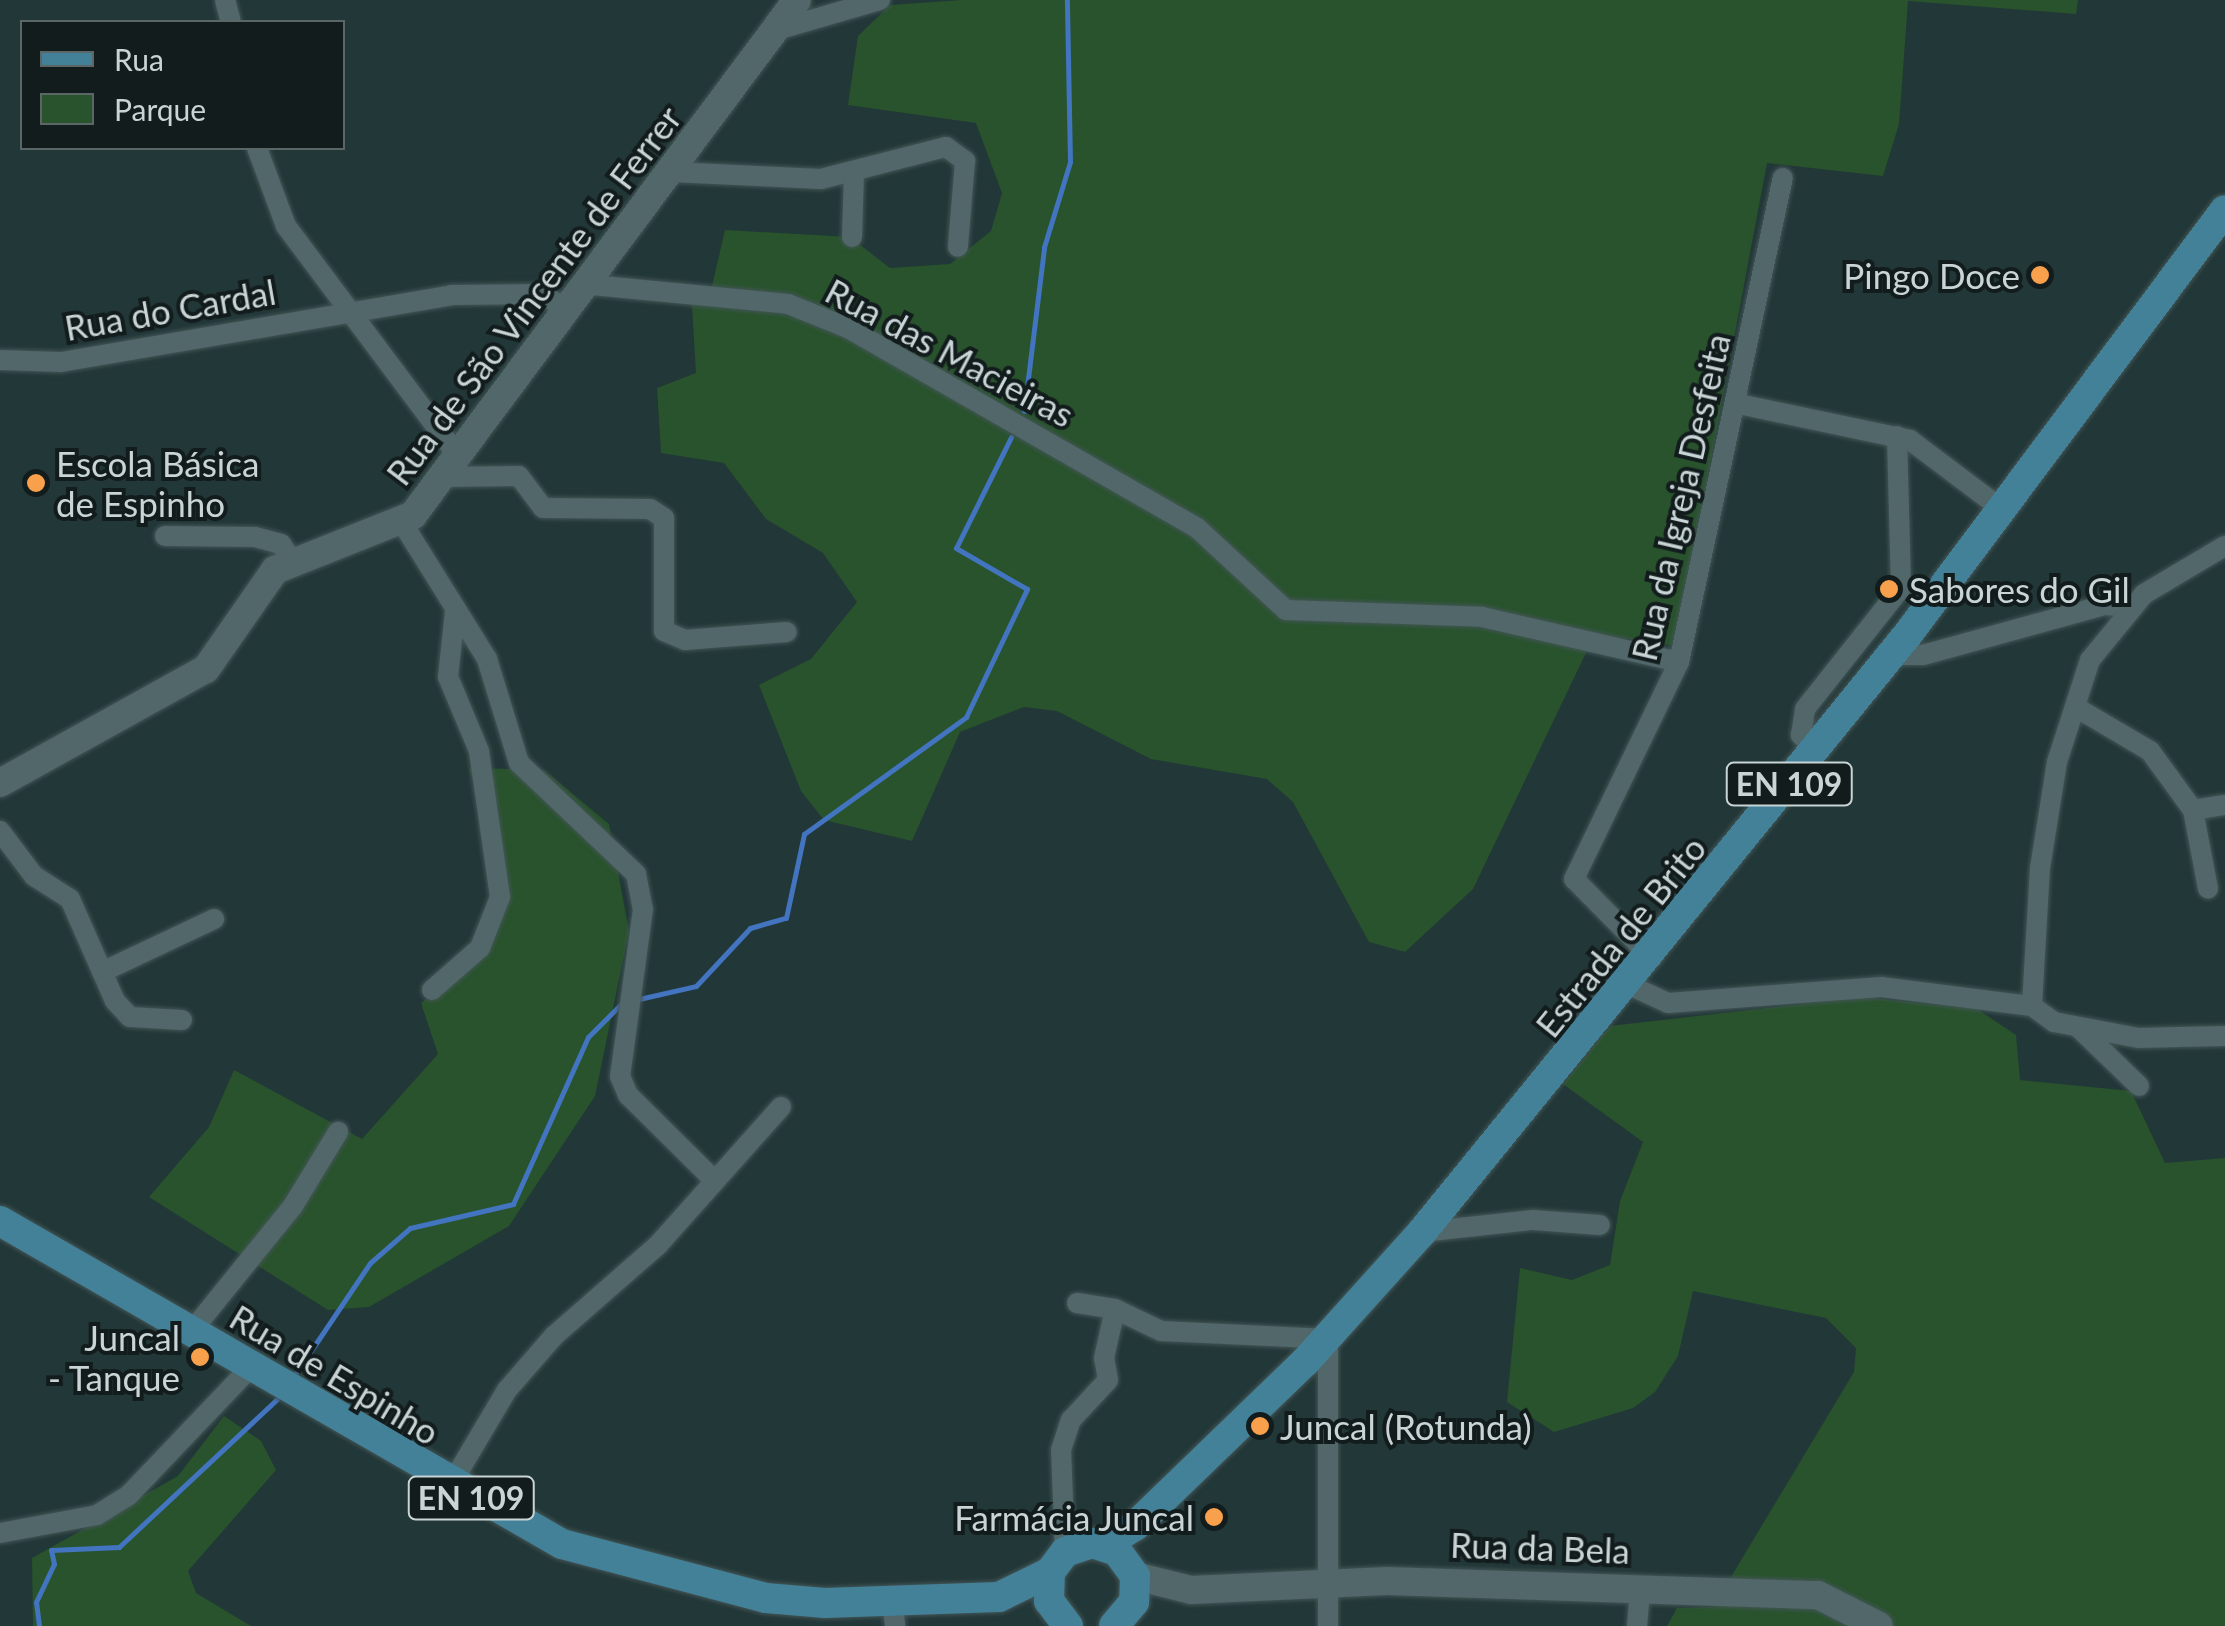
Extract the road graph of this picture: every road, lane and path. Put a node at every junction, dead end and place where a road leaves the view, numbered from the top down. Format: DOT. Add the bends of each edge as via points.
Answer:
graph roads {
  1 [pos="797,0"];
  2 [pos="880,0"];
  3 [pos="783,28"];
  4 [pos="259,150"];
  5 [pos="672,172"];
  6 [pos="854,174"];
  7 [pos="1783,178"];
  8 [pos="2225,210"];
  9 [pos="852,237"];
  10 [pos="958,247"];
  11 [pos="574,296"];
  12 [pos="350,313"];
  13 [pos="0,360"];
  14 [pos="1740,404"];
  15 [pos="1897,436"];
  16 [pos="448,464"];
  17 [pos="2003,510"];
  18 [pos="403,524"];
  19 [pos="166,536"];
  20 [pos="2225,546"];
  21 [pos="292,561"];
  22 [pos="2131,606"];
  23 [pos="454,612"];
  24 [pos="787,632"];
  25 [pos="1892,655"];
  26 [pos="1679,662"];
  27 [pos="2076,708"];
  28 [pos="1816,749"];
  29 [pos="0,783"];
  30 [pos="2225,805"];
  31 [pos="2193,810"];
  32 [pos="0,831"];
  33 [pos="2208,889"];
  34 [pos="214,919"];
  35 [pos="1652,958"];
  36 [pos="102,972"];
  37 [pos="1629,985"];
  38 [pos="432,990"];
  39 [pos="2032,1006"];
  40 [pos="182,1020"];
  41 [pos="2080,1029"];
  42 [pos="2225,1036"];
  43 [pos="2139,1086"];
  44 [pos="781,1107"];
  45 [pos="338,1132"];
  46 [pos="713,1179"];
  47 [pos="0,1221"];
  48 [pos="1600,1225"];
  49 [pos="1422,1232"];
  50 [pos="1077,1303"];
  51 [pos="1115,1310"];
  52 [pos="190,1332"];
  53 [pos="1328,1339"];
  54 [pos="250,1368"];
  55 [pos="450,1486"];
  56 [pos="0,1533"];
  57 [pos="1096,1558"];
  58 [pos="1327,1585"];
  59 [pos="1640,1588"];
  60 [pos="1191,1590"];
  61 [pos="999,1596"];
  62 [pos="894,1613"];
  63 [pos="1865,1622"];
  64 [pos="1064,1623"];
  65 [pos="1119,1623"];
  66 [pos="1328,1626"];
  67 [pos="1637,1626"];
  1 -- 3 [label="street, Rua de São Vincente de Ferrer"];
  2 -- 3 [label="street"];
  3 -- 5 [label="street, Rua de São Vincente de Ferrer"];
  4 -- 12 [label="street" via="286,226"];
  5 -- 6 [label="street"];
  5 -- 11 [label="street, Rua de São Vincente de Ferrer"];
  6 -- 9 [label="street"];
  6 -- 10 [label="street" via="946,147 965,161"];
  7 -- 14 [label="street, Rua da Igreja Desfeita"];
  8 -- 17 [label="main road, Estrada de Brito / EN 109"];
  11 -- 12 [label="street, Rua das Macieiras" via="452,295"];
  11 -- 16 [label="street, Rua de São Vincente de Ferrer"];
  11 -- 26 [label="street, Rua das Macieiras" via="788,304 848,328 1197,528 1286,610 1310,617 1482,617"];
  12 -- 13 [label="street, Rua do Cardal" via="61,362"];
  12 -- 16 [label="street"];
  14 -- 15 [label="street"];
  14 -- 26 [label="street, Rua da Igreja Desfeita"];
  15 -- 17 [label="street"];
  15 -- 28 [label="street" via="1901,588 1805,709 1801,735"];
  16 -- 18 [label="street, Rua de São Vincente de Ferrer"];
  16 -- 24 [label="street" via="519,476 544,508 650,509 664,518 664,630 685,640"];
  17 -- 25 [label="main road, Estrada de Brito / EN 109"];
  18 -- 21 [label="street, Rua de São Vincente de Ferrer"];
  18 -- 23 [label="street"];
  19 -- 21 [label="street" via="255,537 281,544"];
  20 -- 22 [label="street"];
  21 -- 29 [label="street, Rua de São Vincente de Ferrer" via="260,582 206,669"];
  22 -- 25 [label="street" via="2105,605 1923,655"];
  22 -- 27 [label="street" via="2090,660"];
  23 -- 38 [label="street" via="448,677 480,751 500,897 480,948"];
  23 -- 46 [label="street" via="487,659 519,762 636,874 643,909 620,1076 628,1095"];
  25 -- 28 [label="main road, Estrada de Brito / EN 109"];
  26 -- 35 [label="street, Rua da Igreja Desfeita" via="1574,878"];
  27 -- 31 [label="street" via="2150,751"];
  27 -- 39 [label="street" via="2057,762 2040,868"];
  28 -- 35 [label="main road, Estrada de Brito / EN 109"];
  30 -- 31 [label="street"];
  31 -- 33 [label="street"];
  32 -- 36 [label="street" via="34,876 70,899"];
  34 -- 36 [label="street"];
  35 -- 37 [label="main road, Estrada de Brito / EN 109"];
  36 -- 40 [label="street" via="130,1017"];
  37 -- 39 [label="street" via="1668,1002 1882,987"];
  37 -- 49 [label="main road, Estrada de Brito / EN 109"];
  39 -- 41 [label="street"];
  41 -- 42 [label="street" via="2139,1038"];
  41 -- 43 [label="street"];
  44 -- 46 [label="street"];
  45 -- 52 [label="street" via="294,1206"];
  46 -- 55 [label="street" via="658,1245 554,1336 506,1390"];
  47 -- 52 [label="main road, Rua de Espinho / EN 109"];
  48 -- 49 [label="street" via="1533,1220"];
  49 -- 53 [label="main road, Estrada de Brito / EN 109"];
  50 -- 51 [label="street"];
  51 -- 53 [label="street" via="1193,1336"];
  51 -- 57 [label="street" via="1104,1358 1108,1380 1071,1420 1061,1450 1065,1505"];
  52 -- 54 [label="main road, Rua de Espinho / EN 109"];
  53 -- 57 [label="main road, Estrada de Brito / EN 109"];
  53 -- 58 [label="street"];
  54 -- 55 [label="main road, Rua de Espinho / EN 109"];
  54 -- 56 [label="street" via="128,1496 97,1516"];
  55 -- 62 [label="main road, Rua de Espinho / EN 109" via="562,1544 694,1582"];
  57 -- 60 [label="street, Rua da Bela"];
  57 -- 61 [label="main road, Rua de Espinho / EN 109"];
  57 -- 64 [label="main road, EN 109"];
  57 -- 65 [label="main road, EN 109"];
  58 -- 59 [label="street, Rua da Bela"];
  58 -- 60 [label="street, Rua da Bela"];
  58 -- 66 [label="street"];
  59 -- 63 [label="street, Rua da Bela" via="1818,1595"];
  59 -- 67 [label="street"];
  60 -- 65 [label="street, Rua da Bela"];
  61 -- 62 [label="main road, Rua de Espinho / EN 109"];
  61 -- 64 [label="main road, Rua de Espinho / EN 109"];
}
